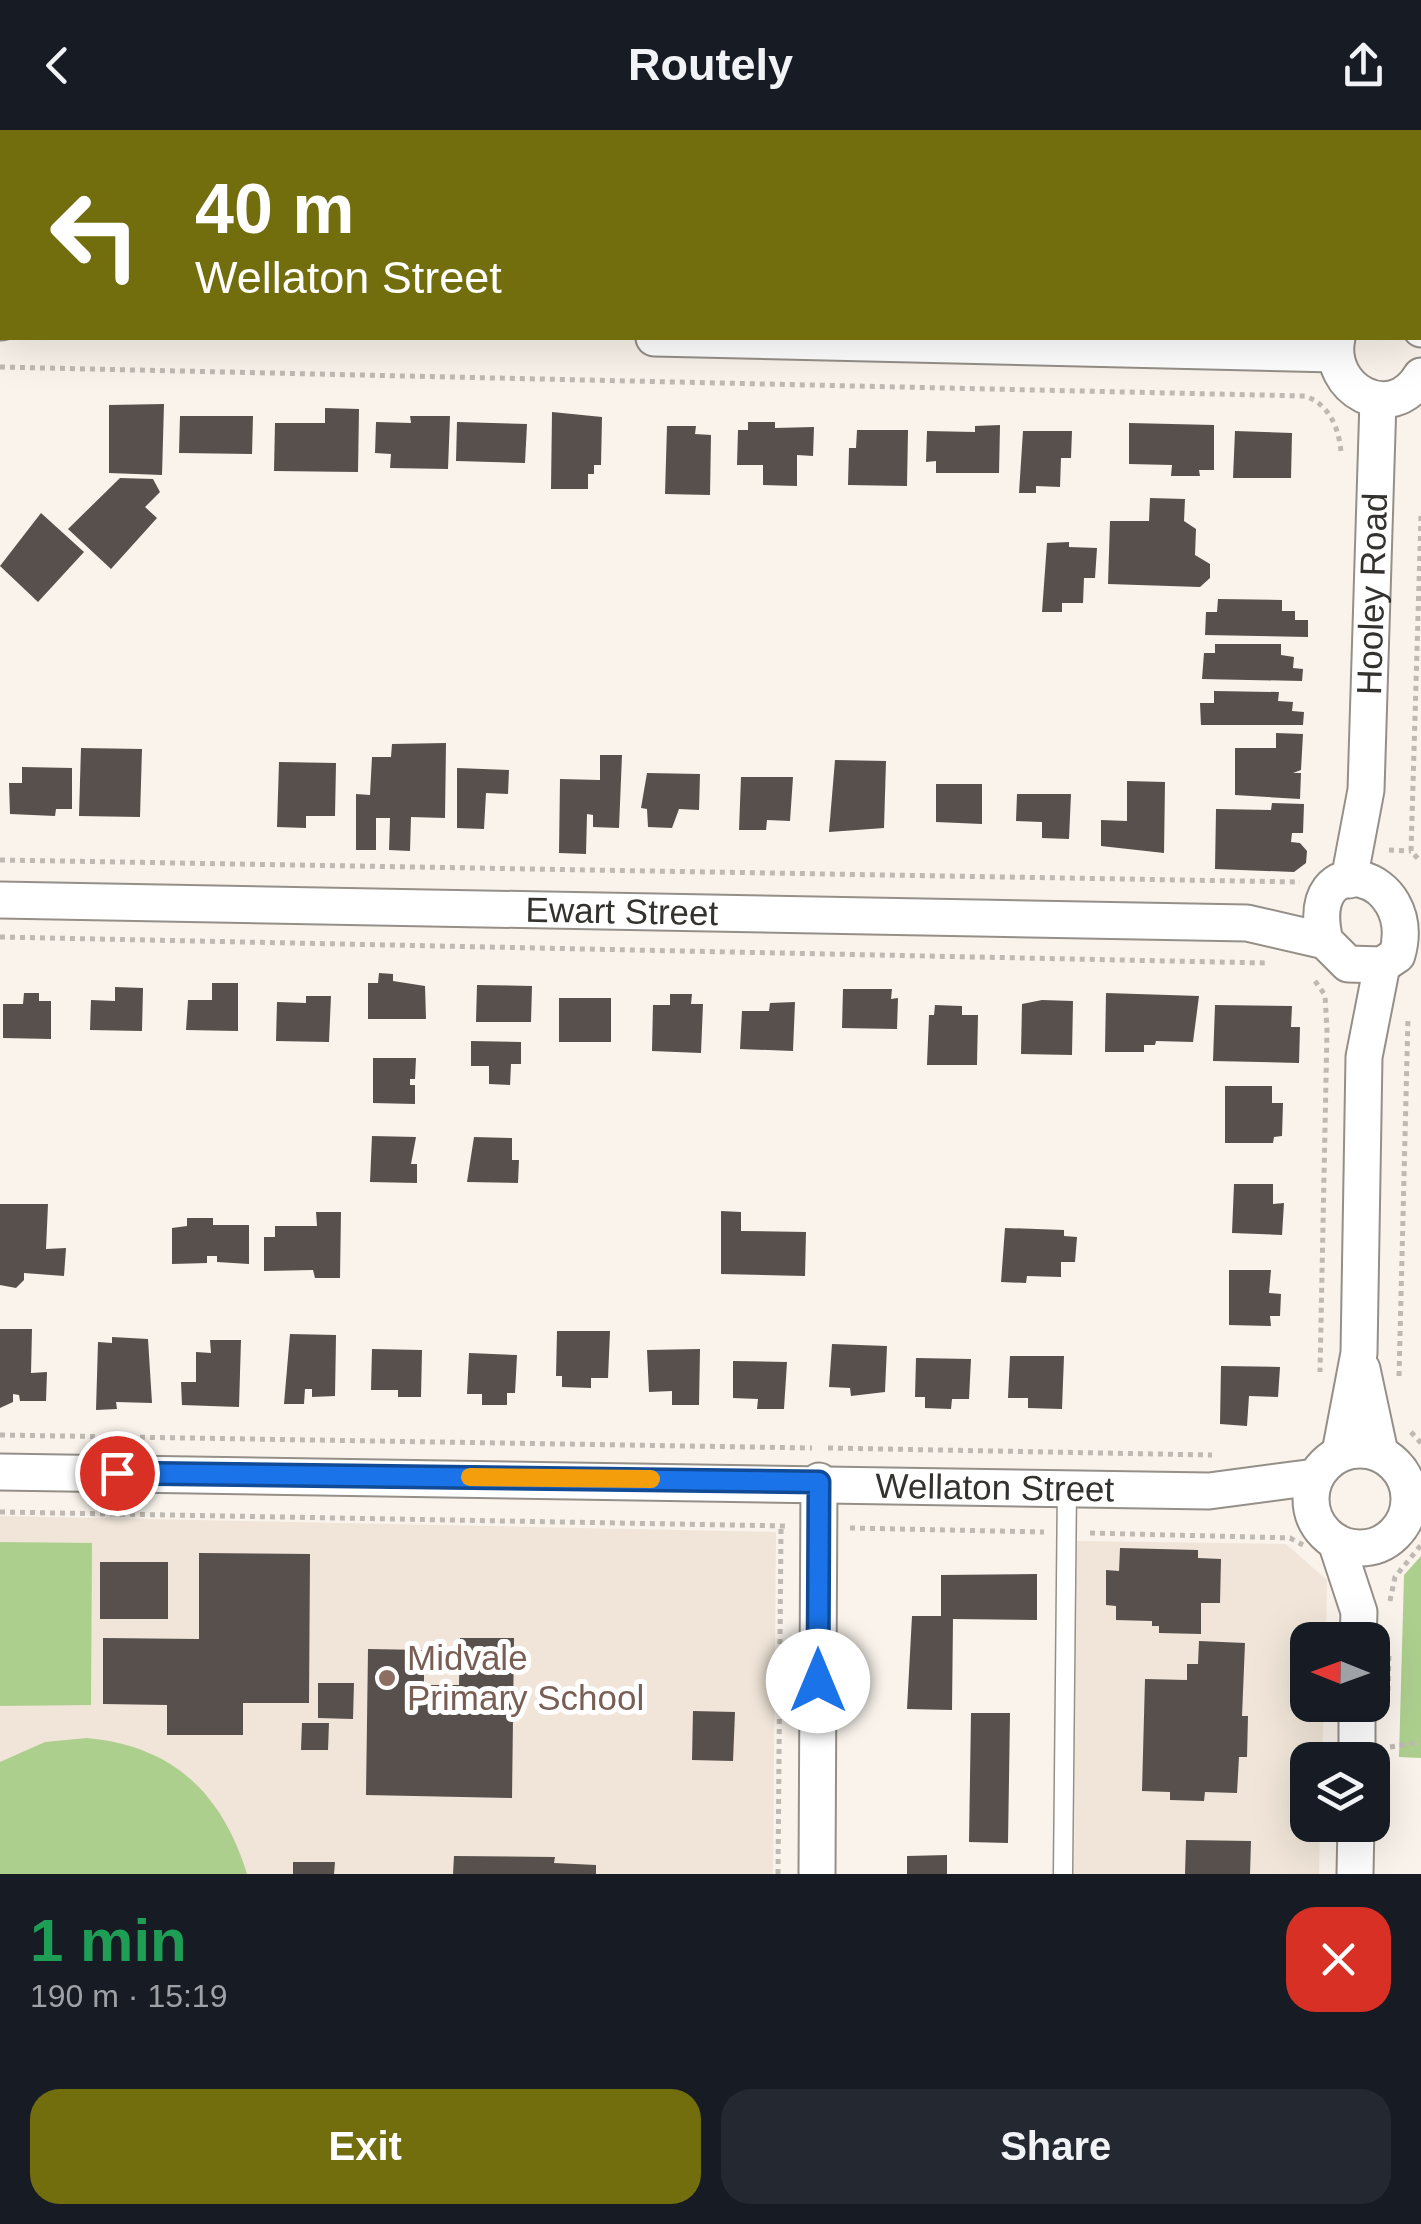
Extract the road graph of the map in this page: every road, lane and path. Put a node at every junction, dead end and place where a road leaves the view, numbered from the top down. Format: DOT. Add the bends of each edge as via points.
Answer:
graph roads {
  1 [pos="824,340"];
  2 [pos="1335,346"];
  3 [pos="0,367"];
  4 [pos="1421,376"];
  5 [pos="1378,400"];
  6 [pos="1341,469"];
  7 [pos="1421,516"];
  8 [pos="1366,790"];
  9 [pos="0,860"];
  10 [pos="1392,861"];
  11 [pos="1421,862"];
  12 [pos="1328,886"];
  13 [pos="0,900"];
  14 [pos="1246,923"];
  15 [pos="0,936"];
  16 [pos="1388,938"];
  17 [pos="1274,963"];
  18 [pos="1312,976"];
  19 [pos="1408,1008"];
  20 [pos="1359,1353"];
  21 [pos="1399,1380"];
  22 [pos="1320,1387"];
  23 [pos="1398,1419"];
  24 [pos="0,1434"];
  25 [pos="1421,1442"];
  26 [pos="1223,1455"];
  27 [pos="1327,1465"];
  28 [pos="1402,1471"];
  29 [pos="0,1472"];
  30 [pos="819,1482"];
  31 [pos="1067,1486"];
  32 [pos="1208,1491"];
  33 [pos="0,1512"];
  34 [pos="1312,1514"];
  35 [pos="1404,1524"];
  36 [pos="781,1526"];
  37 [pos="794,1526"];
  38 [pos="848,1528"];
  39 [pos="1066,1533"];
  40 [pos="1324,1546"];
  41 [pos="1356,1622"];
  42 [pos="1360,1622"];
  43 [pos="1421,1742"];
  44 [pos="1390,1750"];
  45 [pos="1356,1842"];
  46 [pos="778,1874"];
  47 [pos="817,1874"];
  48 [pos="1063,1874"];
  49 [pos="1355,1874"];
  1 -- 2 [label="street"];
  2 -- 5 [label="street" via="1342,380"];
  3 -- 6 [label="path" via="1304,396 1316,400 1338,428"];
  4 -- 5 [label="street" via="1406,392"];
  5 -- 8 [label="street, Hooley Road"];
  7 -- 10 [label="path"];
  8 -- 10 [label="street, Hooley Road"];
  8 -- 12 [label="street, Hooley Road"];
  9 -- 12 [label="path"];
  10 -- 11 [label="path"];
  10 -- 12 [label="street, Ewart Street" via="1367,877"];
  10 -- 16 [label="street" via="1400,892"];
  12 -- 14 [label="street, Ewart Street"];
  12 -- 16 [label="street" via="1320,923"];
  13 -- 14 [label="street, Ewart Street"];
  14 -- 16 [label="street, Ewart Street"];
  15 -- 17 [label="path"];
  16 -- 20 [label="street" via="1364,1058"];
  18 -- 22 [label="path" via="1325,996 1327,1030"];
  19 -- 21 [label="path"];
  20 -- 27 [label="street"];
  20 -- 28 [label="street"];
  23 -- 25 [label="path"];
  24 -- 26 [label="path"];
  27 -- 28 [label="street" via="1360,1449"];
  27 -- 32 [label="street, Wellaton Street"];
  27 -- 34 [label="street"];
  28 -- 35 [label="street" via="1409,1498"];
  29 -- 30 [label="street, Wellaton Street"];
  30 -- 31 [label="street, Wellaton Street"];
  30 -- 47 [label="street"];
  31 -- 32 [label="street, Wellaton Street"];
  31 -- 39 [label="lane"];
  32 -- 34 [label="street, Wellaton Street"];
  33 -- 36 [label="path"];
  34 -- 40 [label="street"];
  35 -- 40 [label="street" via="1370,1548"];
  35 -- 42 [label="street"];
  36 -- 37 [label="path"];
  36 -- 46 [label="path"];
  38 -- 39 [label="path"];
  39 -- 40 [label="path" via="1290,1538"];
  39 -- 48 [label="lane"];
  40 -- 41 [label="street"];
  43 -- 44 [label="path"];
  45 -- 49 [label="street"];
}
